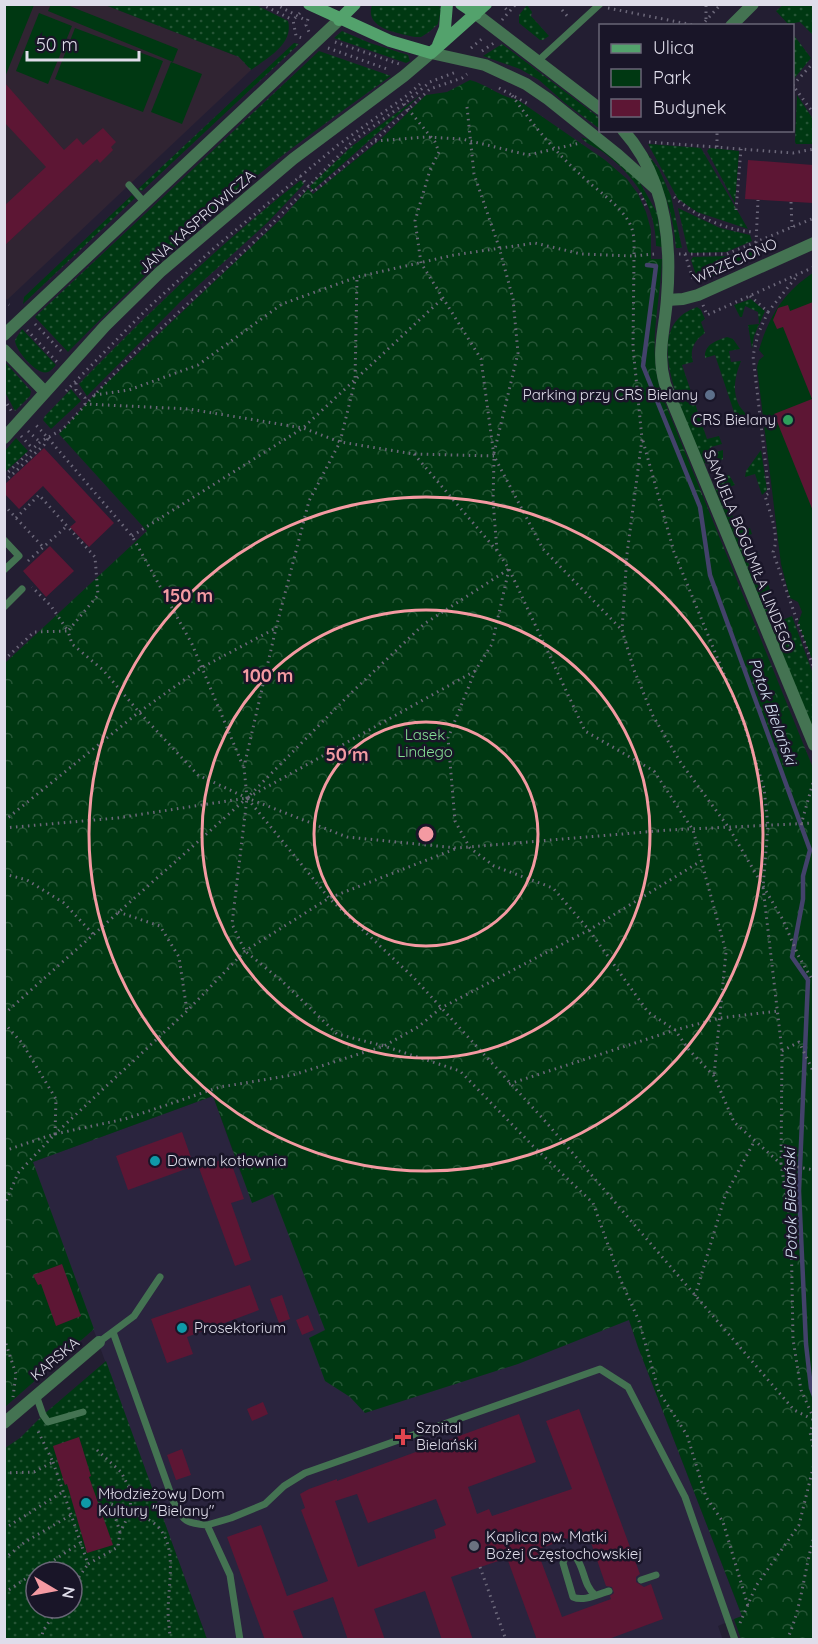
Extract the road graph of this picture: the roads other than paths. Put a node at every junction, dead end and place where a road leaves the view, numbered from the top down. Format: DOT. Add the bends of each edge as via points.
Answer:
graph roads {
  1 [pos="354,4"];
  2 [pos="447,4"];
  3 [pos="461,4"];
  4 [pos="486,4"];
  5 [pos="753,4"];
  6 [pos="599,5"];
  7 [pos="308,10"];
  8 [pos="476,14"];
  9 [pos="339,20"];
  10 [pos="733,24"];
  11 [pos="431,53"];
  12 [pos="538,61"];
  13 [pos="599,108"];
  14 [pos="624,132"];
  15 [pos="129,184"];
  16 [pos="656,189"];
  17 [pos="144,202"];
  18 [pos="813,243"];
  19 [pos="668,300"];
  20 [pos="4,335"];
  21 [pos="4,350"];
  22 [pos="45,392"];
  23 [pos="4,438"];
  24 [pos="4,540"];
  25 [pos="4,570"];
  26 [pos="22,589"];
  27 [pos="4,607"];
  28 [pos="813,745"];
  29 [pos="160,1277"];
  30 [pos="112,1332"];
  31 [pos="99,1342"];
  32 [pos="36,1395"];
  33 [pos="83,1412"];
  34 [pos="8,1420"];
  35 [pos="207,1525"];
  36 [pos="656,1575"];
  37 [pos="641,1580"];
  38 [pos="609,1591"];
  39 [pos="595,1595"];
  40 [pos="734,1637"];
  41 [pos="240,1640"];
  1 -- 9 [label="main road"];
  2 -- 11 [label="main road" via="445,28"];
  3 -- 8 [label="main road"];
  4 -- 8 [label="main road"];
  5 -- 10 [label="street"];
  6 -- 12 [label="lane"];
  7 -- 9 [label="main road"];
  8 -- 11 [label="main road"];
  8 -- 12 [label="street"];
  9 -- 11 [label="main road"];
  9 -- 17 [label="street"];
  11 -- 16 [label="street" via="485,65 526,84"];
  11 -- 22 [label="street, JANA KASPROWICZA" via="293,159 160,272"];
  12 -- 13 [label="street"];
  14 -- 16 [label="street, SAMUELA BOGUMIŁA LINDEGO"];
  15 -- 17 [label="lane"];
  16 -- 19 [label="street, SAMUELA BOGUMIŁA LINDEGO" via="666,224"];
  17 -- 20 [label="street"];
  18 -- 19 [label="street, WRZECIONO" via="698,295"];
  19 -- 28 [label="street, SAMUELA BOGUMIŁA LINDEGO" via="660,355 665,384"];
  21 -- 22 [label="street"];
  22 -- 23 [label="street, JANA KASPROWICZA"];
  24 -- 25 [label="lane" via="19,556"];
  26 -- 27 [label="lane"];
  29 -- 30 [label="lane" via="134,1316"];
  30 -- 31 [label="lane"];
  30 -- 35 [label="lane" via="174,1503 190,1524"];
  31 -- 32 [label="street, KARSKA"];
  32 -- 33 [label="lane" via="48,1422"];
  32 -- 34 [label="street, KARSKA"];
  35 -- 40 [label="lane" via="265,1504 305,1473 600,1369 628,1387 685,1497"];
  35 -- 41 [label="lane" via="231,1575"];
  36 -- 37 [label="lane"];
  38 -- 39 [label="lane"];
  39 -- 39 [label="lane" via="589,1590 575,1556 565,1558 573,1597 579,1600"];
}
